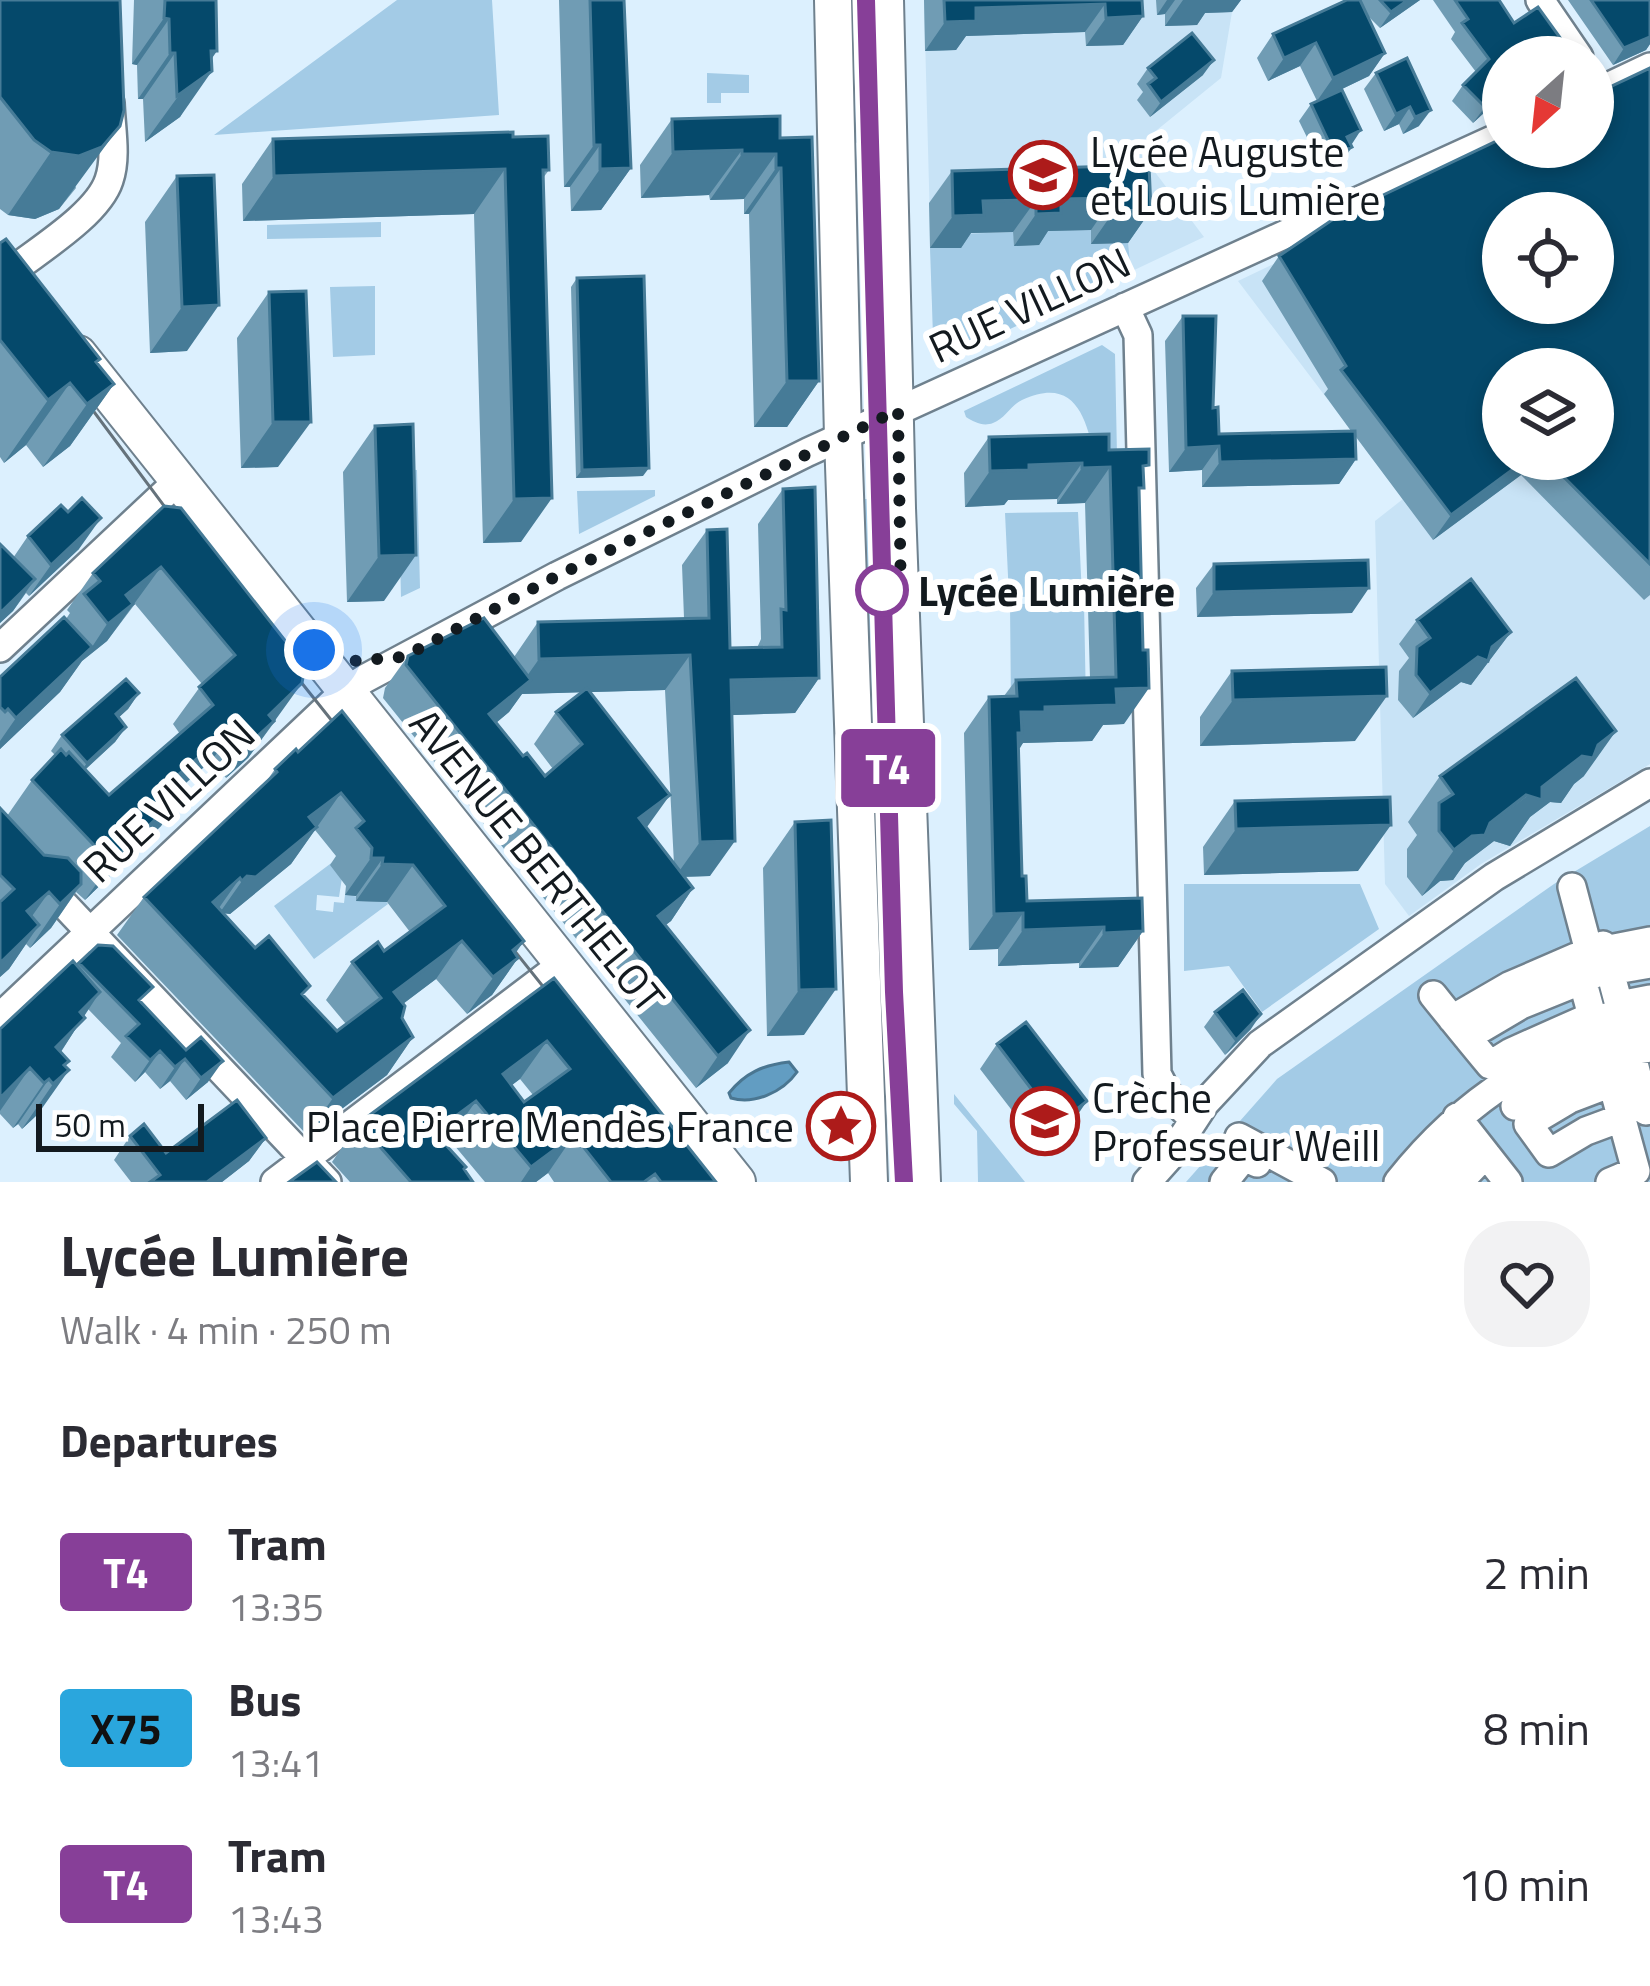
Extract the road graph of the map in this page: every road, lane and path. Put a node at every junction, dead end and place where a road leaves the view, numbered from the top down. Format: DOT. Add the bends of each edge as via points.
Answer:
graph roads {
  1 [pos="833,0"];
  2 [pos="885,0"];
  3 [pos="1540,0"];
  4 [pos="1565,36"];
  5 [pos="1650,67"];
  6 [pos="108,70"];
  7 [pos="1614,80"];
  8 [pos="1482,145"];
  9 [pos="6,264"];
  10 [pos="1125,307"];
  11 [pos="898,410"];
  12 [pos="843,437"];
  13 [pos="179,480"];
  14 [pos="0,648"];
  15 [pos="314,650"];
  16 [pos="403,657"];
  17 [pos="345,691"];
  18 [pos="1650,783"];
  19 [pos="0,837"];
  20 [pos="1572,887"];
  21 [pos="88,933"];
  22 [pos="1650,941"];
  23 [pos="564,963"];
  24 [pos="1650,964"];
  25 [pos="1600,970"];
  26 [pos="1650,986"];
  27 [pos="1433,995"];
  28 [pos="1650,1000"];
  29 [pos="0,1017"];
  30 [pos="1650,1024"];
  31 [pos="1610,1032"];
  32 [pos="1467,1037"];
  33 [pos="1650,1048"];
  34 [pos="394,1053"];
  35 [pos="1604,1060"];
  36 [pos="411,1078"];
  37 [pos="1638,1096"];
  38 [pos="1521,1115"];
  39 [pos="1194,1120"];
  40 [pos="1240,1137"];
  41 [pos="1485,1157"];
  42 [pos="306,1159"];
  43 [pos="1650,1181"];
  44 [pos="275,1182"];
  45 [pos="327,1182"];
  46 [pos="737,1182"];
  47 [pos="869,1182"];
  48 [pos="922,1182"];
  49 [pos="1147,1182"];
  50 [pos="1322,1182"];
  51 [pos="1398,1182"];
  52 [pos="1429,1182"];
  53 [pos="1459,1182"];
  54 [pos="1610,1182"];
  1 -- 12 [label="main road"];
  2 -- 11 [label="main road"];
  3 -- 4 [label="street"];
  5 -- 7 [label="street"];
  6 -- 9 [label="street" via="108,185 88,211"];
  8 -- 10 [label="street, RUE VILLON"];
  9 -- 13 [label="main road, AVENUE BERTHELOT"];
  10 -- 11 [label="street, RUE VILLON"];
  10 -- 39 [label="street" via="1138,335 1156,1074"];
  11 -- 12 [label="street, RUE VILLON"];
  11 -- 48 [label="main road"];
  12 -- 16 [label="street, RUE VILLON"];
  12 -- 47 [label="main road"];
  13 -- 14 [label="street"];
  13 -- 15 [label="main road, AVENUE BERTHELOT"];
  15 -- 16 [label="street, RUE VILLON" via="353,661"];
  15 -- 17 [label="main road, AVENUE BERTHELOT"];
  16 -- 17 [label="street, RUE VILLON"];
  17 -- 21 [label="street, RUE VILLON"];
  17 -- 23 [label="main road, AVENUE BERTHELOT"];
  18 -- 39 [label="street" via="1495,877 1260,1044"];
  19 -- 21 [label="street"];
  20 -- 31 [label="street"];
  21 -- 29 [label="street, RUE VILLON"];
  21 -- 42 [label="street"];
  22 -- 25 [label="street"];
  23 -- 36 [label="street"];
  23 -- 46 [label="main road, AVENUE BERTHELOT"];
  24 -- 25 [label="street"];
  25 -- 26 [label="street"];
  25 -- 28 [label="street" via="1618,1005"];
  25 -- 32 [label="street" via="1530,1027"];
  25 -- 32 [label="street" via="1576,957 1509,986"];
  27 -- 32 [label="street"];
  30 -- 31 [label="street"];
  31 -- 38 [label="street"];
  31 -- 43 [label="street"];
  33 -- 37 [label="street" via="1631,1051"];
  34 -- 36 [label="street"];
  35 -- 38 [label="street" via="1561,1079"];
  36 -- 42 [label="street"];
  37 -- 38 [label="street" via="1612,1083"];
  37 -- 54 [label="street" via="1636,1171"];
  38 -- 41 [label="street"];
  39 -- 49 [label="street"];
  40 -- 50 [label="street"];
  41 -- 51 [label="street"];
  41 -- 52 [label="street"];
  41 -- 53 [label="street"];
  42 -- 44 [label="street"];
  42 -- 45 [label="street"];
}
